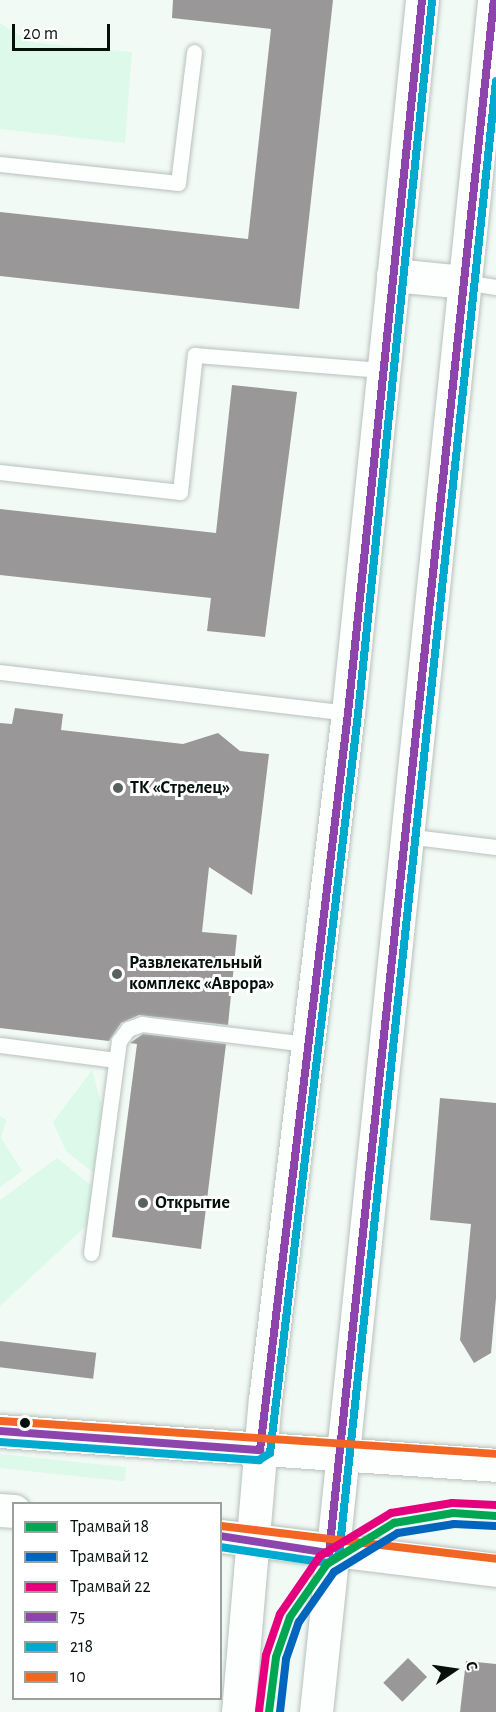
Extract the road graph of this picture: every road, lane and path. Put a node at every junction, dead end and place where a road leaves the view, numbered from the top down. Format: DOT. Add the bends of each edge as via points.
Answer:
graph roads {
  1 [pos="422,0"];
  2 [pos="494,0"];
  3 [pos="194,52"];
  4 [pos="0,164"];
  5 [pos="393,275"];
  6 [pos="464,282"];
  7 [pos="496,287"];
  8 [pos="383,370"];
  9 [pos="0,472"];
  10 [pos="0,672"];
  11 [pos="348,713"];
  12 [pos="406,836"];
  13 [pos="496,847"];
  14 [pos="308,1044"];
  15 [pos="0,1045"];
  16 [pos="116,1060"];
  17 [pos="91,1253"];
  18 [pos="0,1431"];
  19 [pos="260,1450"];
  20 [pos="339,1456"];
  21 [pos="496,1465"];
  22 [pos="236,1538"];
  23 [pos="329,1553"];
  24 [pos="496,1570"];
  25 [pos="238,1712"];
  26 [pos="316,1712"];
  1 -- 5 [label="main road"];
  2 -- 6 [label="main road"];
  3 -- 4 [label="lane" via="178,183"];
  5 -- 6 [label="main road"];
  5 -- 8 [label="main road"];
  6 -- 7 [label="lane"];
  6 -- 12 [label="main road"];
  8 -- 9 [label="lane" via="195,355 180,492"];
  8 -- 11 [label="main road"];
  10 -- 11 [label="lane"];
  11 -- 14 [label="main road"];
  12 -- 13 [label="lane"];
  12 -- 20 [label="main road"];
  14 -- 16 [label="lane" via="142,1024 128,1029"];
  14 -- 19 [label="main road"];
  15 -- 16 [label="lane"];
  16 -- 17 [label="lane"];
  18 -- 19 [label="main road"];
  19 -- 20 [label="main road"];
  19 -- 22 [label="main road"];
  20 -- 21 [label="main road"];
  20 -- 23 [label="main road"];
  22 -- 23 [label="main road"];
  22 -- 25 [label="main road"];
  23 -- 24 [label="main road"];
  23 -- 26 [label="main road"];
}
